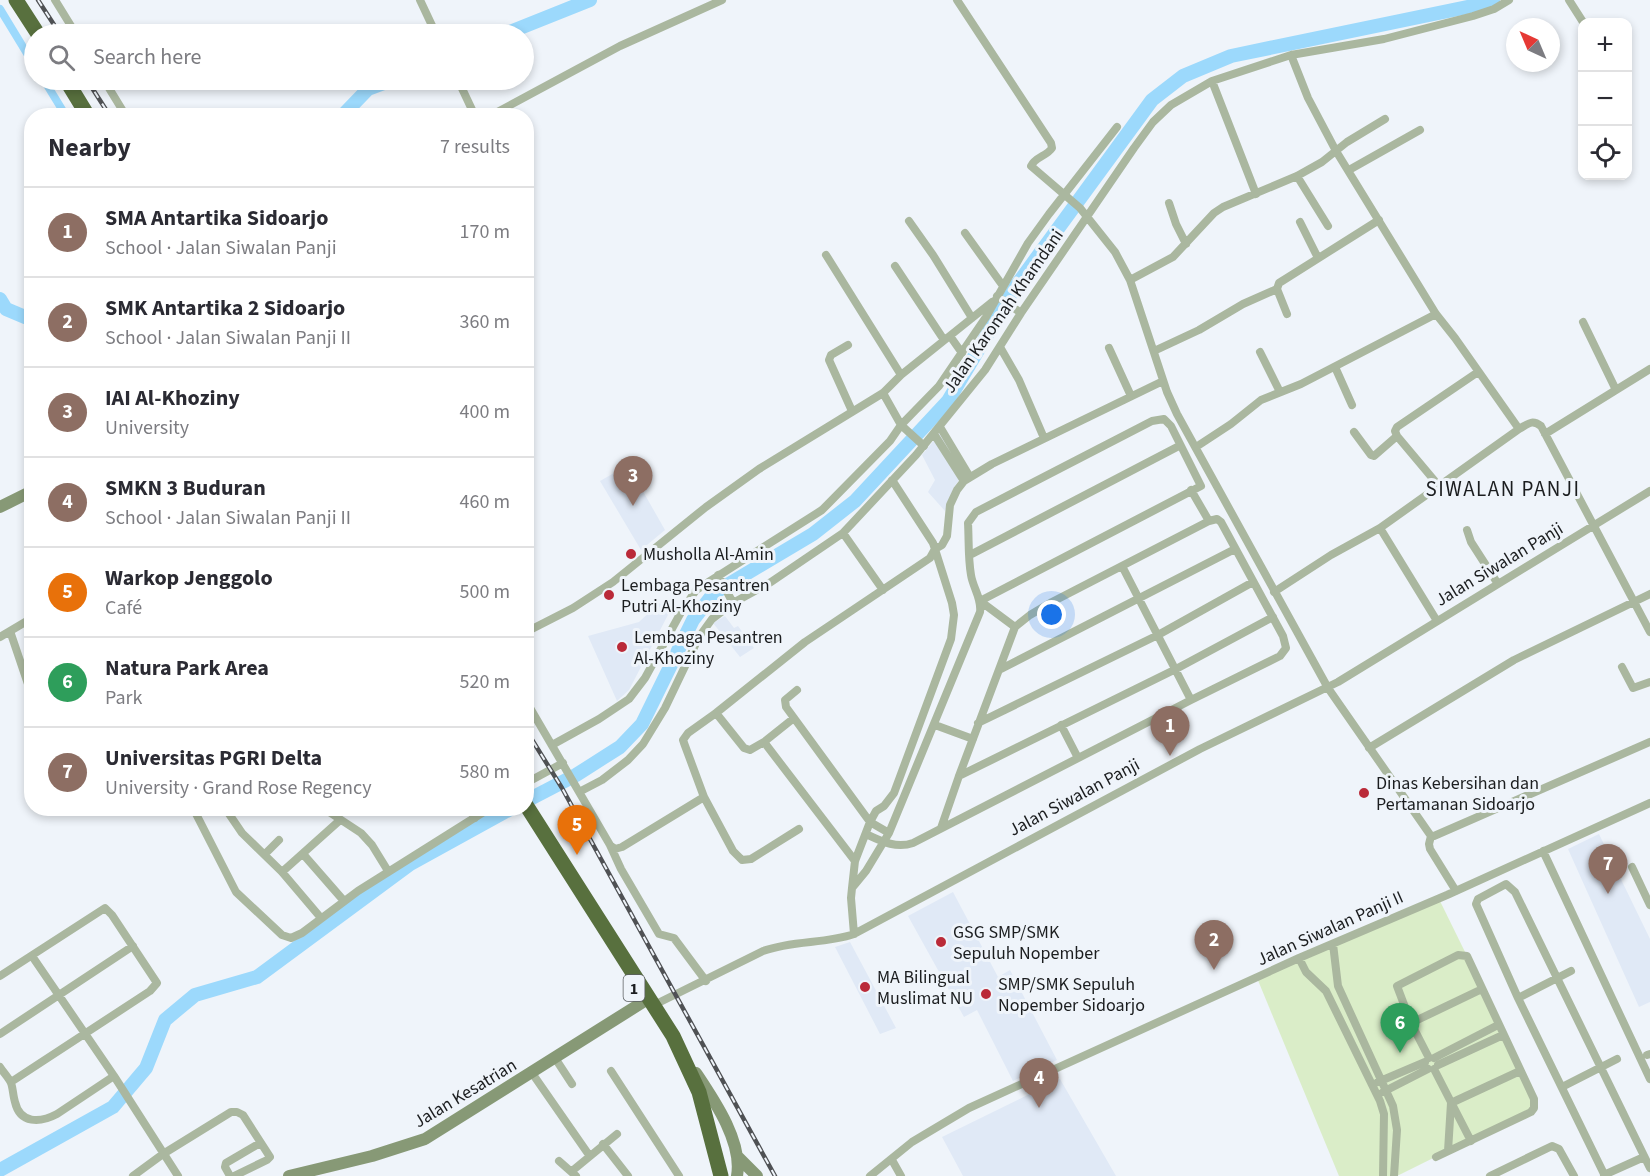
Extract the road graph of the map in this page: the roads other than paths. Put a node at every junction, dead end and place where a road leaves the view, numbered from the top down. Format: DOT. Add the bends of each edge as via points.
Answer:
graph roads {
  1 [pos="16,0"];
  2 [pos="27,0"];
  3 [pos="54,0"];
  4 [pos="420,0"];
  5 [pos="722,0"];
  6 [pos="957,0"];
  7 [pos="1509,0"];
  8 [pos="1569,0"];
  9 [pos="1580,18"];
  10 [pos="32,24"];
  11 [pos="43,24"];
  12 [pos="70,24"];
  13 [pos="431,24"];
  14 [pos="1291,55"];
  15 [pos="1212,81"];
  16 [pos="72,90"];
  17 [pos="82,90"];
  18 [pos="110,90"];
  19 [pos="463,90"];
  20 [pos="83,108"];
  21 [pos="93,108"];
  22 [pos="121,108"];
  23 [pos="471,108"];
  24 [pos="505,108"];
  25 [pos="1384,119"];
  26 [pos="1118,127"];
  27 [pos="1420,130"];
  28 [pos="1336,151"];
  29 [pos="1349,170"];
  30 [pos="1297,176"];
  31 [pos="1256,194"];
  32 [pos="1067,196"];
  33 [pos="1169,203"];
  34 [pos="1088,217"];
  35 [pos="1379,220"];
  36 [pos="909,221"];
  37 [pos="1300,222"];
  38 [pos="1328,226"];
  39 [pos="965,233"];
  40 [pos="1186,244"];
  41 [pos="826,255"];
  42 [pos="1318,258"];
  43 [pos="895,266"];
  44 [pos="1130,280"];
  45 [pos="1003,286"];
  46 [pos="1277,289"];
  47 [pos="998,298"];
  48 [pos="1018,311"];
  49 [pos="1287,314"];
  50 [pos="1436,314"];
  51 [pos="972,318"];
  52 [pos="1583,322"];
  53 [pos="947,338"];
  54 [pos="848,345"];
  55 [pos="1000,347"];
  56 [pos="1109,348"];
  57 [pos="1154,351"];
  58 [pos="962,352"];
  59 [pos="1260,352"];
  60 [pos="1335,367"];
  61 [pos="1650,369"];
  62 [pos="1478,372"];
  63 [pos="901,375"];
  64 [pos="1163,381"];
  65 [pos="1616,390"];
  66 [pos="1280,392"];
  67 [pos="883,393"];
  68 [pos="1131,396"];
  69 [pos="1352,405"];
  70 [pos="852,411"];
  71 [pos="904,428"];
  72 [pos="1519,429"];
  73 [pos="937,430"];
  74 [pos="1354,432"];
  75 [pos="1545,434"];
  76 [pos="1397,436"];
  77 [pos="1044,438"];
  78 [pos="921,444"];
  79 [pos="1179,446"];
  80 [pos="1196,447"];
  81 [pos="967,479"];
  82 [pos="892,480"];
  83 [pos="1213,481"];
  84 [pos="1201,486"];
  85 [pos="1439,486"];
  86 [pos="1191,490"];
  87 [pos="1650,490"];
  88 [pos="24,495"];
  89 [pos="0,507"];
  90 [pos="1209,521"];
  91 [pos="1593,527"];
  92 [pos="1380,528"];
  93 [pos="1467,530"];
  94 [pos="843,533"];
  95 [pos="935,549"];
  96 [pos="1235,549"];
  97 [pos="970,555"];
  98 [pos="1122,566"];
  99 [pos="718,577"];
  100 [pos="1253,582"];
  101 [pos="1498,584"];
  102 [pos="883,590"];
  103 [pos="1274,592"];
  104 [pos="1650,594"];
  105 [pos="1138,598"];
  106 [pos="732,601"];
  107 [pos="980,601"];
  108 [pos="1634,601"];
  109 [pos="1273,617"];
  110 [pos="1437,621"];
  111 [pos="24,623"];
  112 [pos="1015,627"];
  113 [pos="534,628"];
  114 [pos="10,631"];
  115 [pos="1650,632"];
  116 [pos="1158,635"];
  117 [pos="0,637"];
  118 [pos="1622,667"];
  119 [pos="1176,669"];
  120 [pos="999,670"];
  121 [pos="24,672"];
  122 [pos="1650,682"];
  123 [pos="1328,687"];
  124 [pos="797,690"];
  125 [pos="1191,700"];
  126 [pos="716,713"];
  127 [pos="534,715"];
  128 [pos="794,718"];
  129 [pos="978,723"];
  130 [pos="1062,724"];
  131 [pos="935,725"];
  132 [pos="972,739"];
  133 [pos="764,742"];
  134 [pos="1650,742"];
  135 [pos="552,745"];
  136 [pos="1369,748"];
  137 [pos="1078,758"];
  138 [pos="566,767"];
  139 [pos="959,776"];
  140 [pos="534,780"];
  141 [pos="579,792"];
  142 [pos="704,797"];
  143 [pos="1650,803"];
  144 [pos="196,816"];
  145 [pos="230,816"];
  146 [pos="333,816"];
  147 [pos="478,816"];
  148 [pos="528,816"];
  149 [pos="475,818"];
  150 [pos="339,821"];
  151 [pos="870,822"];
  152 [pos="941,828"];
  153 [pos="799,829"];
  154 [pos="889,833"];
  155 [pos="866,834"];
  156 [pos="1431,836"];
  157 [pos="279,840"];
  158 [pos="882,842"];
  159 [pos="610,845"];
  160 [pos="1543,851"];
  161 [pos="265,854"];
  162 [pos="303,854"];
  163 [pos="855,861"];
  164 [pos="1632,867"];
  165 [pos="282,872"];
  166 [pos="388,872"];
  167 [pos="1490,875"];
  168 [pos="852,888"];
  169 [pos="1496,889"];
  170 [pos="1456,891"];
  171 [pos="344,901"];
  172 [pos="1650,905"];
  173 [pos="321,918"];
  174 [pos="854,934"];
  175 [pos="1333,944"];
  176 [pos="133,946"];
  177 [pos="32,956"];
  178 [pos="1299,958"];
  179 [pos="1571,971"];
  180 [pos="0,976"];
  181 [pos="1556,979"];
  182 [pos="706,981"];
  183 [pos="1338,986"];
  184 [pos="1482,989"];
  185 [pos="1326,991"];
  186 [pos="59,995"];
  187 [pos="1518,998"];
  188 [pos="649,1003"];
  189 [pos="1411,1023"];
  190 [pos="1498,1025"];
  191 [pos="0,1034"];
  192 [pos="85,1034"];
  193 [pos="1503,1035"];
  194 [pos="682,1055"];
  195 [pos="555,1058"];
  196 [pos="1617,1059"];
  197 [pos="1431,1063"];
  198 [pos="0,1067"];
  199 [pos="1600,1067"];
  200 [pos="611,1071"];
  201 [pos="1520,1071"];
  202 [pos="532,1073"];
  203 [pos="114,1076"];
  204 [pos="1650,1079"];
  205 [pos="1381,1080"];
  206 [pos="11,1082"];
  207 [pos="572,1084"];
  208 [pos="1372,1085"];
  209 [pos="1562,1087"];
  210 [pos="1386,1090"];
  211 [pos="1377,1095"];
  212 [pos="1451,1103"];
  213 [pos="1397,1130"];
  214 [pos="1385,1131"];
  215 [pos="617,1134"];
  216 [pos="1471,1141"];
  217 [pos="260,1143"];
  218 [pos="603,1144"];
  219 [pos="1448,1151"];
  220 [pos="163,1154"];
  221 [pos="589,1155"];
  222 [pos="1436,1156"];
  223 [pos="738,1157"];
  224 [pos="1644,1157"];
  225 [pos="1384,1158"];
  226 [pos="1395,1158"];
  227 [pos="892,1160"];
  228 [pos="559,1161"];
  229 [pos="1650,1168"];
  230 [pos="574,1173"];
  231 [pos="1604,1175"];
  232 [pos="133,1176"];
  233 [pos="178,1176"];
  234 [pos="230,1176"];
  235 [pos="234,1176"];
  236 [pos="289,1176"];
  237 [pos="628,1176"];
  238 [pos="679,1176"];
  239 [pos="711,1176"];
  240 [pos="721,1176"];
  241 [pos="737,1176"];
  242 [pos="757,1176"];
  243 [pos="870,1176"];
  244 [pos="901,1176"];
  245 [pos="1383,1176"];
  246 [pos="1394,1176"];
  247 [pos="1490,1176"];
  248 [pos="1574,1176"];
  1 -- 10 [label="highway"];
  2 -- 11 [label="highway"];
  3 -- 12 [label="street"];
  4 -- 13 [label="street"];
  5 -- 24 [label="street" via="620,46"];
  6 -- 32 [label="street" via="1051,143 1050,151 1031,166"];
  7 -- 14 [label="street, Jalan Karomah Khamdani" via="1473,16 1384,39"];
  8 -- 9 [label="street"];
  14 -- 15 [label="street, Jalan Karomah Khamdani"];
  14 -- 28 [label="street"];
  15 -- 31 [label="street"];
  15 -- 34 [label="street, Jalan Karomah Khamdani" via="1172,105 1153,122"];
  16 -- 20 [label="highway"];
  17 -- 21 [label="highway"];
  18 -- 22 [label="street"];
  19 -- 23 [label="street"];
  25 -- 28 [label="street"];
  26 -- 32 [label="street"];
  27 -- 29 [label="street"];
  28 -- 29 [label="street"];
  28 -- 30 [label="street"];
  29 -- 35 [label="street"];
  30 -- 31 [label="street"];
  30 -- 38 [label="street"];
  31 -- 40 [label="street" via="1214,213"];
  32 -- 34 [label="street"];
  32 -- 45 [label="street" via="1028,243"];
  33 -- 40 [label="street"];
  34 -- 44 [label="street" via="1115,252"];
  34 -- 48 [label="street, Jalan Karomah Khamdani"];
  35 -- 42 [label="street"];
  35 -- 50 [label="street"];
  36 -- 51 [label="street"];
  37 -- 42 [label="street"];
  39 -- 45 [label="street"];
  40 -- 44 [label="street" via="1173,257"];
  41 -- 63 [label="street"];
  42 -- 46 [label="street" via="1282,280"];
  43 -- 53 [label="street"];
  44 -- 57 [label="street"];
  45 -- 47 [label="street"];
  46 -- 49 [label="street"];
  46 -- 57 [label="street"];
  47 -- 48 [label="street"];
  47 -- 51 [label="street"];
  47 -- 58 [label="street"];
  48 -- 55 [label="street, Jalan Karomah Khamdani"];
  50 -- 60 [label="street"];
  50 -- 62 [label="street"];
  51 -- 53 [label="street"];
  52 -- 65 [label="street"];
  53 -- 58 [label="street"];
  53 -- 63 [label="street"];
  54 -- 70 [label="street" via="829,360"];
  55 -- 73 [label="street, Jalan Karomah Khamdani"];
  55 -- 77 [label="street"];
  56 -- 68 [label="street"];
  57 -- 64 [label="street"];
  58 -- 71 [label="street"];
  59 -- 66 [label="street"];
  60 -- 66 [label="street"];
  60 -- 69 [label="street"];
  61 -- 65 [label="street"];
  62 -- 72 [label="street"];
  62 -- 76 [label="street" via="1397,427"];
  63 -- 67 [label="street"];
  64 -- 68 [label="street"];
  64 -- 80 [label="street"];
  65 -- 75 [label="street"];
  66 -- 80 [label="street" via="1255,404"];
  67 -- 70 [label="street"];
  67 -- 71 [label="street"];
  68 -- 77 [label="street"];
  70 -- 113 [label="street" via="759,469 613,582"];
  71 -- 78 [label="street"];
  71 -- 99 [label="street" via="822,510"];
  72 -- 75 [label="street" via="1535,422"];
  72 -- 85 [label="street"];
  73 -- 78 [label="street, Jalan Karomah Khamdani"];
  73 -- 81 [label="street"];
  74 -- 76 [label="street" via="1374,456"];
  75 -- 91 [label="street"];
  76 -- 85 [label="street"];
  77 -- 81 [label="street"];
  78 -- 82 [label="street, Jalan Karomah Khamdani"];
  79 -- 84 [label="street"];
  79 -- 97 [label="street"];
  79 -- 97 [label="street" via="1168,422 1158,419 976,512 968,523"];
  80 -- 83 [label="street"];
  81 -- 95 [label="street" via="950,505 947,536"];
  82 -- 94 [label="street, Jalan Karomah Khamdani"];
  82 -- 95 [label="street"];
  83 -- 84 [label="street"];
  83 -- 103 [label="street"];
  84 -- 86 [label="street"];
  85 -- 92 [label="street"];
  86 -- 90 [label="street"];
  86 -- 107 [label="street"];
  87 -- 91 [label="street, Jalan Siwalan Panji"];
  88 -- 89 [label="street"];
  90 -- 96 [label="street" via="1221,522"];
  90 -- 98 [label="street"];
  91 -- 101 [label="street, Jalan Siwalan Panji"];
  91 -- 108 [label="street"];
  92 -- 103 [label="street"];
  92 -- 110 [label="street"];
  93 -- 101 [label="street"];
  94 -- 102 [label="street"];
  94 -- 106 [label="street, Jalan Karomah Khamdani" via="771,582"];
  95 -- 102 [label="street" via="930,558"];
  95 -- 151 [label="street" via="952,603 951,639 894,793"];
  96 -- 100 [label="street"];
  96 -- 105 [label="street"];
  97 -- 107 [label="street" via="970,574"];
  98 -- 105 [label="street"];
  98 -- 112 [label="street"];
  99 -- 106 [label="street"];
  99 -- 135 [label="street" via="704,583 690,597 645,678 628,699"];
  100 -- 109 [label="street"];
  100 -- 116 [label="street"];
  101 -- 110 [label="street, Jalan Siwalan Panji"];
  102 -- 126 [label="street" via="805,642"];
  103 -- 123 [label="street"];
  104 -- 108 [label="street"];
  105 -- 116 [label="street"];
  105 -- 120 [label="street"];
  106 -- 141 [label="street, Jalan Karomah Khamdani" via="705,628 643,744 610,773"];
  107 -- 112 [label="street"];
  107 -- 131 [label="street" via="980,612"];
  108 -- 115 [label="street"];
  108 -- 136 [label="street" via="1514,660"];
  109 -- 119 [label="street"];
  109 -- 125 [label="street" via="1285,652"];
  110 -- 123 [label="street, Jalan Siwalan Panji"];
  111 -- 114 [label="street"];
  112 -- 120 [label="street"];
  114 -- 117 [label="street"];
  114 -- 121 [label="street"];
  116 -- 119 [label="street"];
  116 -- 129 [label="street"];
  118 -- 122 [label="street" via="1633,688"];
  119 -- 125 [label="street"];
  119 -- 130 [label="street"];
  120 -- 129 [label="street"];
  123 -- 136 [label="street"];
  123 -- 174 [label="street, Jalan Siwalan Panji" via="1200,749"];
  124 -- 128 [label="street" via="784,702"];
  125 -- 137 [label="street"];
  126 -- 133 [label="street" via="744,748 750,750"];
  126 -- 142 [label="street" via="683,740"];
  127 -- 135 [label="street"];
  128 -- 133 [label="street"];
  128 -- 151 [label="street"];
  129 -- 132 [label="street"];
  130 -- 137 [label="street"];
  130 -- 139 [label="street"];
  131 -- 132 [label="street"];
  131 -- 154 [label="street"];
  132 -- 139 [label="street"];
  133 -- 163 [label="street"];
  134 -- 156 [label="street"];
  135 -- 138 [label="street"];
  136 -- 156 [label="street"];
  137 -- 152 [label="street"];
  138 -- 140 [label="street"];
  138 -- 141 [label="street"];
  139 -- 152 [label="street"];
  141 -- 159 [label="street"];
  142 -- 153 [label="street" via="733,851 742,860 751,859"];
  142 -- 159 [label="street" via="622,847 615,849"];
  143 -- 160 [label="street, Jalan Siwalan Panji II"];
  144 -- 173 [label="street" via="236,892 282,935 294,937"];
  145 -- 161 [label="street"];
  146 -- 150 [label="street"];
  147 -- 149 [label="street"];
  148 -- 188 [label="highway, 1"];
  149 -- 166 [label="street"];
  150 -- 162 [label="street"];
  150 -- 166 [label="street" via="361,833"];
  151 -- 154 [label="street"];
  151 -- 155 [label="street"];
  152 -- 158 [label="street" via="907,845"];
  154 -- 158 [label="street"];
  155 -- 158 [label="street"];
  155 -- 163 [label="street"];
  156 -- 170 [label="street" via="1430,849"];
  157 -- 161 [label="street"];
  158 -- 168 [label="street"];
  159 -- 182 [label="street" via="660,933 674,938"];
  160 -- 167 [label="street, Jalan Siwalan Panji II"];
  160 -- 204 [label="street"];
  161 -- 165 [label="street"];
  162 -- 165 [label="street"];
  162 -- 171 [label="street"];
  163 -- 168 [label="street"];
  164 -- 172 [label="street"];
  165 -- 173 [label="street"];
  166 -- 171 [label="street"];
  167 -- 169 [label="street"];
  167 -- 170 [label="street, Jalan Siwalan Panji II"];
  168 -- 174 [label="street"];
  169 -- 181 [label="street" via="1511,886"];
  169 -- 187 [label="street" via="1476,904"];
  170 -- 175 [label="street, Jalan Siwalan Panji II"];
  171 -- 173 [label="street"];
  174 -- 182 [label="street, Jalan Siwalan Panji" via="778,945"];
  175 -- 178 [label="street, Jalan Siwalan Panji II"];
  175 -- 183 [label="street"];
  176 -- 177 [label="street" via="104,908"];
  176 -- 186 [label="street"];
  176 -- 192 [label="street" via="157,985"];
  177 -- 180 [label="street"];
  177 -- 186 [label="street"];
  178 -- 185 [label="street" via="1306,972"];
  178 -- 227 [label="street, Jalan Siwalan Panji II" via="969,1108 912,1142"];
  179 -- 181 [label="street"];
  181 -- 187 [label="street"];
  181 -- 199 [label="street"];
  182 -- 188 [label="street, Jalan Siwalan Panji"];
  183 -- 185 [label="street"];
  183 -- 205 [label="street"];
  184 -- 189 [label="street"];
  184 -- 189 [label="street" via="1467,956 1458,955 1438,964 1397,986"];
  184 -- 190 [label="street"];
  185 -- 208 [label="street"];
  186 -- 191 [label="street"];
  186 -- 192 [label="street"];
  187 -- 209 [label="street"];
  188 -- 194 [label="highway, 1"];
  188 -- 195 [label="street, Jalan Kesatrian"];
  188 -- 239 [label="highway, 1" via="688,1088"];
  189 -- 197 [label="street"];
  190 -- 193 [label="street"];
  190 -- 197 [label="street"];
  192 -- 203 [label="street"];
  192 -- 206 [label="street"];
  193 -- 197 [label="street"];
  193 -- 201 [label="street"];
  194 -- 223 [label="street" via="720,1110"];
  194 -- 240 [label="highway, 1" via="699,1092"];
  195 -- 202 [label="street, Jalan Kesatrian"];
  195 -- 207 [label="street"];
  196 -- 199 [label="street"];
  197 -- 205 [label="street"];
  197 -- 210 [label="street"];
  197 -- 212 [label="street"];
  198 -- 206 [label="street"];
  199 -- 209 [label="street"];
  199 -- 224 [label="street"];
  200 -- 238 [label="street"];
  201 -- 212 [label="street"];
  201 -- 216 [label="street" via="1534,1099 1534,1108"];
  202 -- 221 [label="street"];
  202 -- 236 [label="street, Jalan Kesatrian" via="413,1144"];
  203 -- 206 [label="street" via="57,1114 37,1121 27,1120 19,1113"];
  203 -- 220 [label="street"];
  205 -- 208 [label="street"];
  205 -- 210 [label="street"];
  208 -- 211 [label="street"];
  209 -- 231 [label="street"];
  210 -- 211 [label="street"];
  210 -- 213 [label="street"];
  211 -- 214 [label="street"];
  212 -- 216 [label="street"];
  212 -- 219 [label="street"];
  213 -- 214 [label="street" via="1390,1134"];
  213 -- 226 [label="street"];
  214 -- 225 [label="street"];
  215 -- 218 [label="street"];
  216 -- 219 [label="street"];
  217 -- 220 [label="street" via="243,1115 231,1112"];
  217 -- 234 [label="street" via="226,1163"];
  217 -- 235 [label="street" via="270,1157"];
  218 -- 221 [label="street"];
  218 -- 237 [label="street"];
  219 -- 222 [label="street"];
  220 -- 232 [label="street"];
  220 -- 233 [label="street"];
  221 -- 230 [label="street"];
  223 -- 241 [label="street"];
  223 -- 242 [label="street"];
  224 -- 229 [label="street"];
  224 -- 231 [label="street"];
  225 -- 226 [label="street"];
  225 -- 245 [label="street"];
  226 -- 246 [label="street"];
  227 -- 243 [label="street, Jalan Siwalan Panji II"];
  227 -- 244 [label="street"];
  228 -- 230 [label="street"];
  247 -- 248 [label="street" via="1552,1146 1559,1149"];
}
